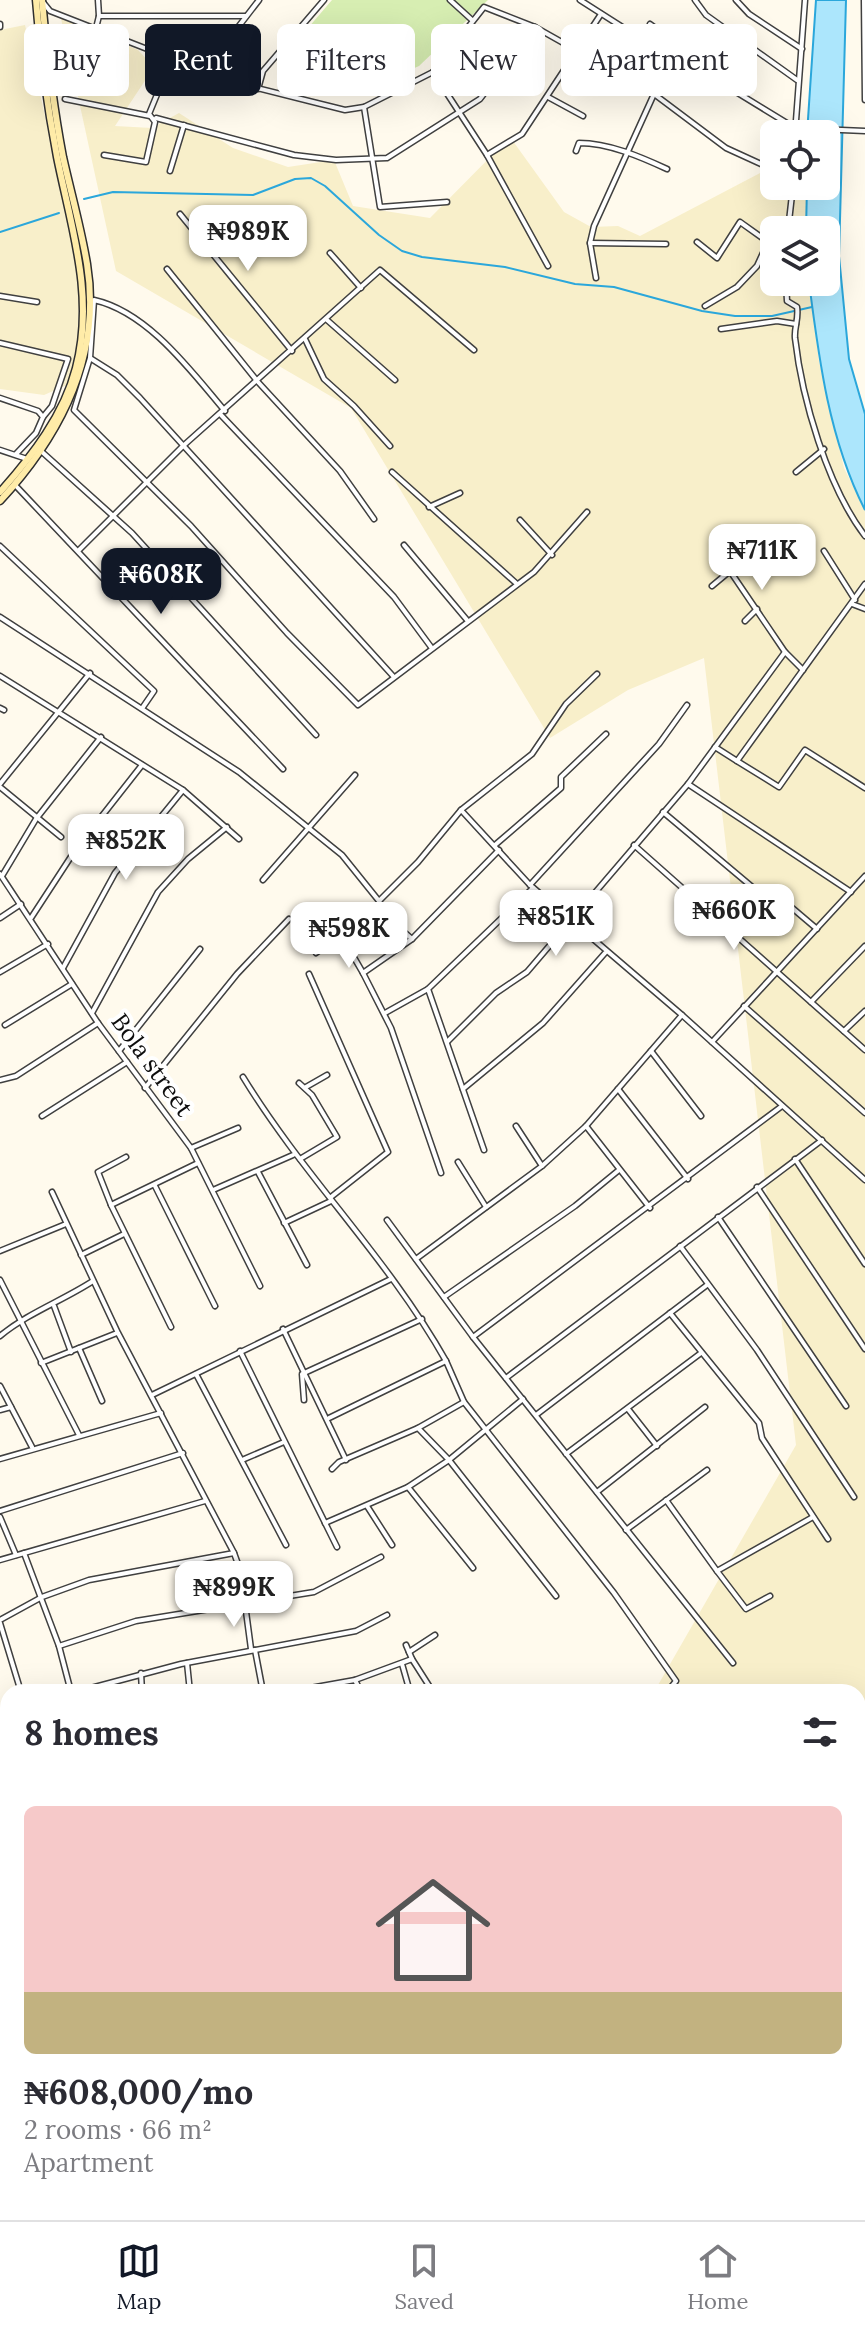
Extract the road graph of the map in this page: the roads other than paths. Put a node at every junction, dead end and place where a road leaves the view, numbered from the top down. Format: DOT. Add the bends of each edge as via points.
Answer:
graph roads {
  1 [pos="36,0"];
  2 [pos="42,0"];
  3 [pos="98,0"];
  4 [pos="259,0"];
  5 [pos="324,0"];
  6 [pos="450,0"];
  7 [pos="489,0"];
  8 [pos="580,0"];
  9 [pos="695,0"];
  10 [pos="736,0"];
  11 [pos="805,0"];
  12 [pos="864,0"];
  13 [pos="484,7"];
  14 [pos="601,14"];
  15 [pos="99,16"];
  16 [pos="246,16"];
  17 [pos="472,20"];
  18 [pos="85,24"];
  19 [pos="97,24"];
  20 [pos="240,24"];
  21 [pos="469,24"];
  22 [pos="527,24"];
  23 [pos="595,24"];
  24 [pos="617,24"];
  25 [pos="802,49"];
  26 [pos="431,73"];
  27 [pos="561,77"];
  28 [pos="797,80"];
  29 [pos="261,81"];
  30 [pos="261,90"];
  31 [pos="160,96"];
  32 [pos="448,96"];
  33 [pos="482,96"];
  34 [pos="653,96"];
  35 [pos="657,96"];
  36 [pos="742,96"];
  37 [pos="548,97"];
  38 [pos="65,99"];
  39 [pos="865,100"];
  40 [pos="364,107"];
  41 [pos="460,114"];
  42 [pos="583,116"];
  43 [pos="153,117"];
  44 [pos="778,120"];
  45 [pos="795,120"];
  46 [pos="184,125"];
  47 [pos="840,131"];
  48 [pos="865,131"];
  49 [pos="576,151"];
  50 [pos="626,153"];
  51 [pos="104,155"];
  52 [pos="487,155"];
  53 [pos="371,159"];
  54 [pos="760,164"];
  55 [pos="667,169"];
  56 [pos="170,171"];
  57 [pos="447,202"];
  58 [pos="180,214"];
  59 [pos="760,235"];
  60 [pos="697,242"];
  61 [pos="590,243"];
  62 [pos="666,244"];
  63 [pos="330,253"];
  64 [pos="760,261"];
  65 [pos="548,266"];
  66 [pos="167,269"];
  67 [pos="596,278"];
  68 [pos="361,288"];
  69 [pos="0,296"];
  70 [pos="787,296"];
  71 [pos="37,302"];
  72 [pos="705,306"];
  73 [pos="327,320"];
  74 [pos="797,321"];
  75 [pos="721,329"];
  76 [pos="305,339"];
  77 [pos="0,343"];
  78 [pos="474,350"];
  79 [pos="292,351"];
  80 [pos="90,358"];
  81 [pos="395,380"];
  82 [pos="258,382"];
  83 [pos="0,398"];
  84 [pos="64,406"];
  85 [pos="223,413"];
  86 [pos="43,417"];
  87 [pos="183,446"];
  88 [pos="390,446"];
  89 [pos="824,449"];
  90 [pos="0,450"];
  91 [pos="41,451"];
  92 [pos="16,454"];
  93 [pos="27,459"];
  94 [pos="392,472"];
  95 [pos="796,472"];
  96 [pos="148,481"];
  97 [pos="15,485"];
  98 [pos="0,492"];
  99 [pos="460,493"];
  100 [pos="0,501"];
  101 [pos="429,507"];
  102 [pos="587,512"];
  103 [pos="112,516"];
  104 [pos="374,519"];
  105 [pos="520,520"];
  106 [pos="865,536"];
  107 [pos="404,545"];
  108 [pos="0,546"];
  109 [pos="79,550"];
  110 [pos="824,551"];
  111 [pos="552,555"];
  112 [pos="517,584"];
  113 [pos="865,584"];
  114 [pos="712,586"];
  115 [pos="854,602"];
  116 [pos="757,609"];
  117 [pos="865,609"];
  118 [pos="0,617"];
  119 [pos="467,620"];
  120 [pos="745,621"];
  121 [pos="431,647"];
  122 [pos="785,652"];
  123 [pos="803,670"];
  124 [pos="90,673"];
  125 [pos="597,674"];
  126 [pos="0,676"];
  127 [pos="393,676"];
  128 [pos="687,705"];
  129 [pos="143,707"];
  130 [pos="59,712"];
  131 [pos="606,734"];
  132 [pos="316,735"];
  133 [pos="101,737"];
  134 [pos="715,747"];
  135 [pos="737,761"];
  136 [pos="142,765"];
  137 [pos="283,769"];
  138 [pos="355,775"];
  139 [pos="688,784"];
  140 [pos="0,786"];
  141 [pos="865,788"];
  142 [pos="183,790"];
  143 [pos="461,810"];
  144 [pos="663,812"];
  145 [pos="36,819"];
  146 [pos="227,827"];
  147 [pos="309,830"];
  148 [pos="61,837"];
  149 [pos="239,839"];
  150 [pos="494,845"];
  151 [pos="634,845"];
  152 [pos="499,850"];
  153 [pos="1,875"];
  154 [pos="865,876"];
  155 [pos="263,880"];
  156 [pos="532,887"];
  157 [pos="851,892"];
  158 [pos="763,896"];
  159 [pos="379,901"];
  160 [pos="784,901"];
  161 [pos="21,904"];
  162 [pos="0,918"];
  163 [pos="31,918"];
  164 [pos="289,919"];
  165 [pos="570,920"];
  166 [pos="817,929"];
  167 [pos="412,939"];
  168 [pos="48,944"];
  169 [pos="865,946"];
  170 [pos="200,949"];
  171 [pos="606,952"];
  172 [pos="316,953"];
  173 [pos="63,968"];
  174 [pos="777,971"];
  175 [pos="0,972"];
  176 [pos="363,973"];
  177 [pos="309,974"];
  178 [pos="72,984"];
  179 [pos="428,989"];
  180 [pos="811,1002"];
  181 [pos="744,1006"];
  182 [pos="865,1011"];
  183 [pos="92,1013"];
  184 [pos="385,1013"];
  185 [pos="682,1015"];
  186 [pos="98,1023"];
  187 [pos="5,1025"];
  188 [pos="844,1031"];
  189 [pos="448,1041"];
  190 [pos="712,1042"];
  191 [pos="865,1050"];
  192 [pos="119,1051"];
  193 [pos="651,1051"];
  194 [pos="127,1062"];
  195 [pos="327,1075"];
  196 [pos="243,1077"];
  197 [pos="0,1080"];
  198 [pos="299,1083"];
  199 [pos="306,1087"];
  200 [pos="145,1088"];
  201 [pos="463,1089"];
  202 [pos="618,1089"];
  203 [pos="783,1105"];
  204 [pos="865,1113"];
  205 [pos="42,1116"];
  206 [pos="701,1116"];
  207 [pos="516,1126"];
  208 [pos="586,1126"];
  209 [pos="238,1128"];
  210 [pos="822,1140"];
  211 [pos="191,1148"];
  212 [pos="484,1150"];
  213 [pos="293,1155"];
  214 [pos="126,1157"];
  215 [pos="300,1159"];
  216 [pos="795,1159"];
  217 [pos="458,1162"];
  218 [pos="198,1163"];
  219 [pos="542,1166"];
  220 [pos="619,1170"];
  221 [pos="258,1172"];
  222 [pos="441,1173"];
  223 [pos="688,1179"];
  224 [pos="865,1180"];
  225 [pos="155,1186"];
  226 [pos="757,1187"];
  227 [pos="213,1190"];
  228 [pos="52,1192"];
  229 [pos="331,1199"];
  230 [pos="111,1205"];
  231 [pos="486,1207"];
  232 [pos="650,1208"];
  233 [pos="718,1217"];
  234 [pos="387,1220"];
  235 [pos="284,1223"];
  236 [pos="66,1224"];
  237 [pos="124,1234"];
  238 [pos="680,1246"];
  239 [pos="0,1251"];
  240 [pos="81,1255"];
  241 [pos="416,1259"];
  242 [pos="865,1264"];
  243 [pos="307,1265"];
  244 [pos="391,1278"];
  245 [pos="0,1280"];
  246 [pos="93,1281"];
  247 [pos="707,1285"];
  248 [pos="260,1286"];
  249 [pos="444,1297"];
  250 [pos="54,1306"];
  251 [pos="215,1306"];
  252 [pos="670,1313"];
  253 [pos="422,1319"];
  254 [pos="20,1320"];
  255 [pos="171,1327"];
  256 [pos="283,1329"];
  257 [pos="118,1333"];
  258 [pos="0,1336"];
  259 [pos="473,1337"];
  260 [pos="79,1348"];
  261 [pos="865,1349"];
  262 [pos="240,1351"];
  263 [pos="71,1352"];
  264 [pos="701,1353"];
  265 [pos="446,1361"];
  266 [pos="41,1363"];
  267 [pos="306,1372"];
  268 [pos="196,1374"];
  269 [pos="506,1378"];
  270 [pos="0,1386"];
  271 [pos="152,1395"];
  272 [pos="523,1399"];
  273 [pos="304,1400"];
  274 [pos="102,1401"];
  275 [pos="464,1402"];
  276 [pos="846,1406"];
  277 [pos="11,1407"];
  278 [pos="705,1407"];
  279 [pos="628,1409"];
  280 [pos="0,1410"];
  281 [pos="161,1413"];
  282 [pos="536,1415"];
  283 [pos="329,1418"];
  284 [pos="418,1428"];
  285 [pos="485,1429"];
  286 [pos="79,1435"];
  287 [pos="284,1442"];
  288 [pos="657,1446"];
  289 [pos="33,1448"];
  290 [pos="183,1453"];
  291 [pos="566,1454"];
  292 [pos="0,1459"];
  293 [pos="242,1460"];
  294 [pos="347,1460"];
  295 [pos="449,1460"];
  296 [pos="332,1469"];
  297 [pos="707,1470"];
  298 [pos="408,1487"];
  299 [pos="597,1492"];
  300 [pos="854,1497"];
  301 [pos="206,1500"];
  302 [pos="666,1500"];
  303 [pos="367,1506"];
  304 [pos="0,1514"];
  305 [pos="813,1517"];
  306 [pos="325,1523"];
  307 [pos="626,1530"];
  308 [pos="828,1539"];
  309 [pos="286,1545"];
  310 [pos="392,1545"];
  311 [pos="337,1547"];
  312 [pos="24,1553"];
  313 [pos="234,1553"];
  314 [pos="16,1555"];
  315 [pos="381,1557"];
  316 [pos="0,1560"];
  317 [pos="473,1568"];
  318 [pos="717,1571"];
  319 [pos="556,1596"];
  320 [pos="770,1596"];
  321 [pos="42,1597"];
  322 [pos="252,1603"];
  323 [pos="245,1604"];
  324 [pos="387,1615"];
  325 [pos="0,1622"];
  326 [pos="435,1635"];
  327 [pos="406,1645"];
  328 [pos="59,1646"];
  329 [pos="253,1650"];
  330 [pos="409,1652"];
  331 [pos="412,1659"];
  332 [pos="187,1663"];
  333 [pos="733,1663"];
  334 [pos="402,1664"];
  335 [pos="141,1673"];
  336 [pos="355,1680"];
  337 [pos="19,1684"];
  338 [pos="71,1684"];
  339 [pos="102,1684"];
  340 [pos="142,1684"];
  341 [pos="189,1684"];
  342 [pos="261,1684"];
  343 [pos="338,1684"];
  344 [pos="357,1684"];
  345 [pos="408,1684"];
  346 [pos="428,1684"];
  347 [pos="674,1684"];
  1 -- 84 [label="main road" via="45,87 84,292 76,368"];
  2 -- 18 [label="street" via="50,11"];
  2 -- 84 [label="main road" via="51,86 90,291 87,344"];
  3 -- 15 [label="street"];
  4 -- 16 [label="street"];
  5 -- 29 [label="street" via="267,66"];
  6 -- 17 [label="street"];
  7 -- 13 [label="street"];
  8 -- 14 [label="street"];
  9 -- 28 [label="street" via="717,23"];
  10 -- 25 [label="street"];
  11 -- 25 [label="street"];
  12 -- 39 [label="street"];
  13 -- 17 [label="street"];
  13 -- 22 [label="street"];
  14 -- 23 [label="street"];
  14 -- 24 [label="street"];
  15 -- 16 [label="street"];
  15 -- 19 [label="street"];
  16 -- 20 [label="street"];
  17 -- 21 [label="street"];
  25 -- 28 [label="street"];
  26 -- 40 [label="street"];
  27 -- 37 [label="street"];
  28 -- 45 [label="street"];
  30 -- 40 [label="street" via="345,110"];
  31 -- 43 [label="street"];
  32 -- 41 [label="street"];
  33 -- 41 [label="street"];
  34 -- 50 [label="street"];
  35 -- 54 [label="street" via="726,148"];
  36 -- 44 [label="street"];
  37 -- 42 [label="street"];
  37 -- 52 [label="street" via="522,134"];
  38 -- 43 [label="street"];
  40 -- 53 [label="street"];
  41 -- 52 [label="street"];
  41 -- 53 [label="street" via="401,152"];
  43 -- 46 [label="street"];
  43 -- 51 [label="street" via="146,162"];
  46 -- 53 [label="street" via="294,155"];
  46 -- 56 [label="street"];
  47 -- 48 [label="street"];
  49 -- 50 [label="street" via="581,142"];
  50 -- 55 [label="street"];
  50 -- 61 [label="street"];
  52 -- 65 [label="street"];
  53 -- 57 [label="street" via="380,207"];
  58 -- 79 [label="street"];
  59 -- 60 [label="street" via="740,222 717,258"];
  61 -- 62 [label="street"];
  61 -- 67 [label="street"];
  63 -- 68 [label="street"];
  64 -- 72 [label="street" via="737,287"];
  66 -- 82 [label="street"];
  68 -- 73 [label="street"];
  68 -- 78 [label="street" via="384,270"];
  69 -- 71 [label="street"];
  70 -- 74 [label="street" via="797,307"];
  73 -- 76 [label="street"];
  73 -- 81 [label="street"];
  74 -- 75 [label="street"];
  74 -- 89 [label="street" via="806,404"];
  76 -- 79 [label="street"];
  76 -- 88 [label="street" via="324,379"];
  77 -- 86 [label="street" via="68,359"];
  79 -- 82 [label="street"];
  80 -- 85 [label="street" via="94,300 127,313 156,336"];
  80 -- 87 [label="street" via="117,375"];
  80 -- 96 [label="street" via="74,410"];
  82 -- 85 [label="street"];
  82 -- 104 [label="street" via="340,471"];
  83 -- 86 [label="street"];
  84 -- 91 [label="main road"];
  84 -- 93 [label="main road"];
  85 -- 87 [label="street"];
  85 -- 121 [label="street" via="394,597"];
  86 -- 92 [label="street"];
  87 -- 96 [label="street"];
  87 -- 127 [label="street"];
  89 -- 95 [label="street"];
  89 -- 106 [label="street" via="850,515"];
  90 -- 92 [label="street"];
  91 -- 97 [label="main road"];
  91 -- 103 [label="street"];
  92 -- 93 [label="street"];
  93 -- 98 [label="main road"];
  94 -- 101 [label="street"];
  96 -- 103 [label="street"];
  96 -- 127 [label="street" via="352,702 358,705"];
  97 -- 100 [label="main road"];
  97 -- 109 [label="street"];
  99 -- 101 [label="street"];
  101 -- 112 [label="street"];
  102 -- 111 [label="street"];
  103 -- 109 [label="street"];
  103 -- 132 [label="street"];
  105 -- 111 [label="street"];
  107 -- 119 [label="street"];
  108 -- 129 [label="street" via="152,690"];
  109 -- 137 [label="street"];
  110 -- 115 [label="street"];
  111 -- 112 [label="street"];
  112 -- 119 [label="street"];
  113 -- 115 [label="street"];
  114 -- 116 [label="street" via="730,571"];
  115 -- 117 [label="street"];
  115 -- 123 [label="street"];
  116 -- 120 [label="street"];
  116 -- 122 [label="street"];
  118 -- 124 [label="street"];
  119 -- 121 [label="street"];
  121 -- 127 [label="street"];
  122 -- 123 [label="street"];
  122 -- 134 [label="street"];
  123 -- 135 [label="street"];
  124 -- 129 [label="street"];
  124 -- 130 [label="street"];
  125 -- 143 [label="street" via="566,704 532,754"];
  126 -- 130 [label="street"];
  128 -- 156 [label="street"];
  129 -- 147 [label="street" via="239,772"];
  130 -- 133 [label="street"];
  130 -- 140 [label="street"];
  131 -- 150 [label="street" via="561,777 559,790"];
  133 -- 136 [label="street"];
  133 -- 145 [label="street"];
  134 -- 135 [label="street"];
  134 -- 139 [label="street"];
  135 -- 141 [label="street" via="779,787 805,750"];
  136 -- 142 [label="street"];
  136 -- 163 [label="street" via="76,849"];
  138 -- 147 [label="street"];
  139 -- 144 [label="street"];
  139 -- 157 [label="street"];
  140 -- 145 [label="street"];
  142 -- 146 [label="street"];
  142 -- 173 [label="street" via="115,873"];
  143 -- 150 [label="street"];
  143 -- 159 [label="street"];
  144 -- 151 [label="street"];
  144 -- 158 [label="street"];
  145 -- 148 [label="street"];
  145 -- 153 [label="street"];
  146 -- 149 [label="street"];
  146 -- 183 [label="street" via="158,892"];
  147 -- 155 [label="street"];
  147 -- 159 [label="street" via="342,855"];
  150 -- 152 [label="street"];
  151 -- 165 [label="street"];
  151 -- 174 [label="street"];
  152 -- 156 [label="street"];
  152 -- 167 [label="street"];
  153 -- 161 [label="street, Bola street"];
  154 -- 157 [label="street"];
  156 -- 165 [label="street"];
  156 -- 179 [label="street"];
  157 -- 166 [label="street"];
  159 -- 167 [label="street" via="386,916"];
  160 -- 166 [label="street"];
  161 -- 162 [label="street"];
  161 -- 163 [label="street, Bola street"];
  163 -- 168 [label="street, Bola street"];
  164 -- 200 [label="street"];
  165 -- 171 [label="street"];
  165 -- 189 [label="street" via="527,972 496,993"];
  166 -- 174 [label="street"];
  167 -- 176 [label="street"];
  168 -- 173 [label="street, Bola street"];
  168 -- 175 [label="street"];
  169 -- 180 [label="street"];
  170 -- 192 [label="street"];
  171 -- 185 [label="street"];
  171 -- 201 [label="street" via="543,1023"];
  172 -- 176 [label="street" via="341,935"];
  173 -- 178 [label="street, Bola street"];
  174 -- 180 [label="street"];
  174 -- 181 [label="street"];
  176 -- 184 [label="street"];
  177 -- 229 [label="street" via="388,1152"];
  178 -- 183 [label="street, Bola street"];
  178 -- 187 [label="street"];
  179 -- 184 [label="street"];
  179 -- 189 [label="street"];
  180 -- 188 [label="street"];
  181 -- 190 [label="street"];
  181 -- 204 [label="street"];
  182 -- 188 [label="street"];
  183 -- 186 [label="street, Bola street"];
  184 -- 222 [label="street"];
  185 -- 190 [label="street"];
  185 -- 193 [label="street"];
  186 -- 192 [label="street, Bola street"];
  186 -- 197 [label="street" via="16,1076"];
  188 -- 191 [label="street"];
  189 -- 201 [label="street"];
  190 -- 203 [label="street"];
  192 -- 194 [label="street, Bola street"];
  193 -- 202 [label="street"];
  193 -- 206 [label="street"];
  194 -- 200 [label="street, Bola street"];
  194 -- 205 [label="street"];
  195 -- 199 [label="street"];
  196 -- 213 [label="street"];
  198 -- 199 [label="street"];
  199 -- 215 [label="street" via="337,1137"];
  200 -- 211 [label="street, Bola street"];
  201 -- 212 [label="street"];
  202 -- 208 [label="street"];
  202 -- 223 [label="street"];
  203 -- 210 [label="street"];
  203 -- 223 [label="street"];
  207 -- 219 [label="street"];
  208 -- 219 [label="street"];
  208 -- 220 [label="street"];
  209 -- 211 [label="street"];
  210 -- 216 [label="street"];
  210 -- 224 [label="street"];
  211 -- 218 [label="street, Bola street"];
  213 -- 215 [label="street"];
  213 -- 221 [label="street"];
  214 -- 230 [label="street" via="98,1172"];
  215 -- 229 [label="street"];
  216 -- 226 [label="street"];
  216 -- 242 [label="street"];
  217 -- 231 [label="street"];
  218 -- 225 [label="street"];
  218 -- 227 [label="street, Bola street"];
  219 -- 231 [label="street"];
  220 -- 232 [label="street"];
  220 -- 249 [label="street"];
  221 -- 227 [label="street"];
  221 -- 235 [label="street"];
  223 -- 232 [label="street"];
  225 -- 230 [label="street"];
  225 -- 251 [label="street"];
  226 -- 233 [label="street"];
  226 -- 261 [label="street"];
  227 -- 248 [label="street, Bola street"];
  228 -- 236 [label="street"];
  229 -- 235 [label="street"];
  229 -- 244 [label="street"];
  230 -- 237 [label="street"];
  231 -- 241 [label="street"];
  232 -- 259 [label="street"];
  233 -- 238 [label="street"];
  233 -- 276 [label="street"];
  234 -- 241 [label="street"];
  235 -- 243 [label="street"];
  236 -- 239 [label="street"];
  236 -- 240 [label="street"];
  237 -- 240 [label="street"];
  237 -- 255 [label="street"];
  238 -- 247 [label="street"];
  238 -- 269 [label="street"];
  240 -- 246 [label="street"];
  241 -- 249 [label="street"];
  244 -- 253 [label="street"];
  244 -- 256 [label="street"];
  245 -- 254 [label="street"];
  246 -- 250 [label="street"];
  246 -- 257 [label="street"];
  247 -- 252 [label="street"];
  247 -- 300 [label="street" via="757,1350"];
  249 -- 259 [label="street"];
  250 -- 254 [label="street"];
  250 -- 263 [label="street"];
  252 -- 264 [label="street"];
  252 -- 282 [label="street"];
  253 -- 265 [label="street"];
  253 -- 267 [label="street"];
  254 -- 258 [label="street"];
  254 -- 266 [label="street"];
  256 -- 262 [label="street"];
  256 -- 267 [label="street"];
  257 -- 260 [label="street"];
  257 -- 271 [label="street"];
  259 -- 269 [label="street"];
  260 -- 263 [label="street"];
  260 -- 274 [label="street"];
  262 -- 268 [label="street"];
  262 -- 287 [label="street"];
  263 -- 266 [label="street"];
  264 -- 279 [label="street"];
  264 -- 305 [label="street" via="759,1423 762,1438"];
  265 -- 275 [label="street"];
  265 -- 283 [label="street"];
  266 -- 286 [label="street"];
  267 -- 273 [label="street" via="300,1383"];
  267 -- 283 [label="street"];
  268 -- 271 [label="street"];
  268 -- 293 [label="street"];
  269 -- 272 [label="street"];
  270 -- 277 [label="street"];
  271 -- 281 [label="street"];
  272 -- 282 [label="street"];
  272 -- 285 [label="street"];
  275 -- 284 [label="street"];
  275 -- 285 [label="street"];
  277 -- 280 [label="street"];
  277 -- 289 [label="street"];
  278 -- 288 [label="street"];
  279 -- 288 [label="street"];
  279 -- 291 [label="street"];
  281 -- 286 [label="street"];
  281 -- 290 [label="street"];
  282 -- 291 [label="street"];
  283 -- 294 [label="street"];
  284 -- 294 [label="street"];
  284 -- 295 [label="street"];
  285 -- 295 [label="street"];
  285 -- 347 [label="street" via="620,1602"];
  286 -- 289 [label="street"];
  287 -- 293 [label="street"];
  287 -- 306 [label="street"];
  288 -- 299 [label="street"];
  289 -- 292 [label="street"];
  290 -- 301 [label="street"];
  290 -- 304 [label="street"];
  291 -- 299 [label="street"];
  293 -- 309 [label="street"];
  294 -- 296 [label="street"];
  295 -- 298 [label="street"];
  295 -- 319 [label="street"];
  297 -- 302 [label="street"];
  298 -- 303 [label="street"];
  298 -- 317 [label="street"];
  299 -- 307 [label="street"];
  301 -- 312 [label="street"];
  301 -- 313 [label="street"];
  302 -- 307 [label="street"];
  302 -- 318 [label="street"];
  303 -- 306 [label="street"];
  303 -- 310 [label="street"];
  304 -- 314 [label="street"];
  305 -- 308 [label="street"];
  305 -- 318 [label="street"];
  306 -- 311 [label="street"];
  307 -- 333 [label="street"];
  312 -- 314 [label="street"];
  312 -- 321 [label="street"];
  313 -- 321 [label="street" via="89,1580"];
  313 -- 322 [label="street"];
  314 -- 316 [label="street"];
  315 -- 322 [label="street" via="314,1592"];
  318 -- 320 [label="street" via="746,1609"];
  321 -- 325 [label="street"];
  321 -- 328 [label="street"];
  322 -- 323 [label="street"];
  323 -- 328 [label="street" via="136,1621"];
  323 -- 329 [label="street"];
  324 -- 329 [label="street" via="356,1631"];
  325 -- 337 [label="street"];
  326 -- 330 [label="street"];
  327 -- 330 [label="street"];
  328 -- 338 [label="street"];
  329 -- 332 [label="street"];
  329 -- 342 [label="street"];
  330 -- 331 [label="street"];
  331 -- 334 [label="street"];
  331 -- 346 [label="street"];
  332 -- 335 [label="street"];
  332 -- 341 [label="street"];
  334 -- 336 [label="street"];
  334 -- 345 [label="street"];
  335 -- 339 [label="street"];
  335 -- 340 [label="street"];
  336 -- 343 [label="street"];
  336 -- 344 [label="street"];
}
